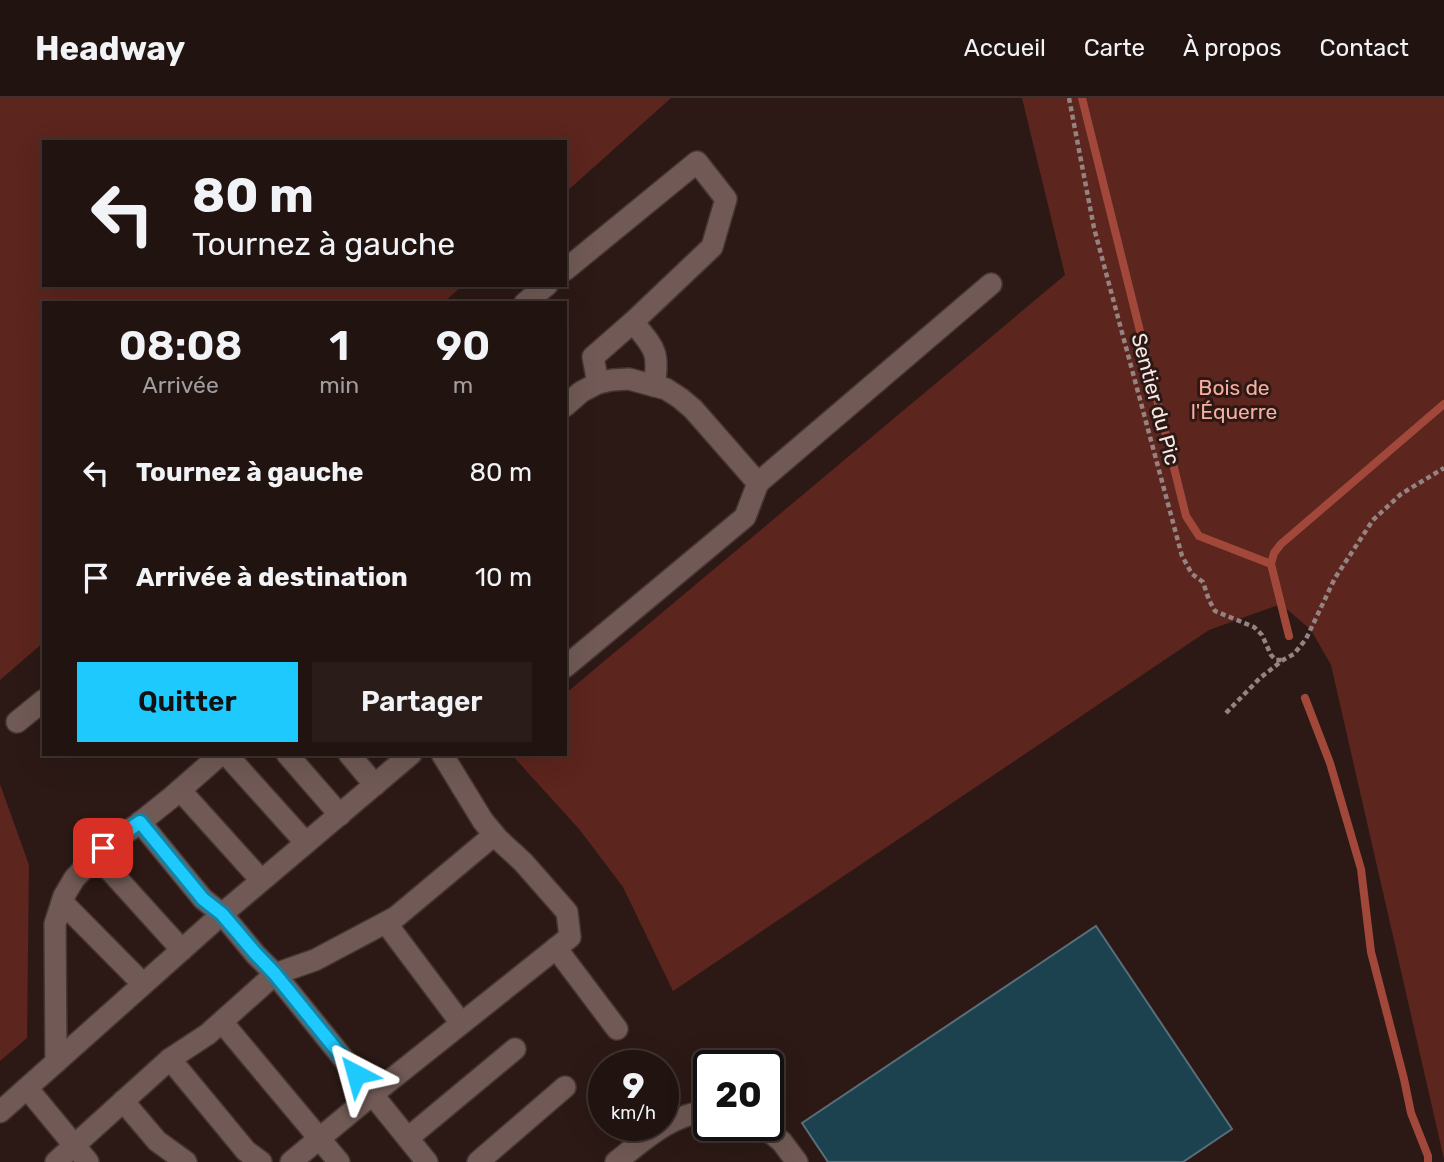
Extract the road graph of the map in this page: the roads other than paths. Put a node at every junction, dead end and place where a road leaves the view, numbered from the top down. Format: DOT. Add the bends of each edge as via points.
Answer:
graph roads {
  1 [pos="567,268"];
  2 [pos="991,284"];
  3 [pos="545,287"];
  4 [pos="528,301"];
  5 [pos="633,322"];
  6 [pos="598,383"];
  7 [pos="654,386"];
  8 [pos="567,404"];
  9 [pos="758,483"];
  10 [pos="567,665"];
  11 [pos="42,702"];
  12 [pos="17,722"];
  13 [pos="221,756"];
  14 [pos="225,756"];
  15 [pos="288,756"];
  16 [pos="351,756"];
  17 [pos="409,756"];
  18 [pos="443,756"];
  19 [pos="375,785"];
  20 [pos="180,790"];
  21 [pos="340,815"];
  22 [pos="140,822"];
  23 [pos="494,835"];
  24 [pos="306,843"];
  25 [pos="96,855"];
  26 [pos="261,880"];
  27 [pos="62,902"];
  28 [pos="222,914"];
  29 [pos="386,923"];
  30 [pos="556,948"];
  31 [pos="182,950"];
  32 [pos="275,974"];
  33 [pos="143,984"];
  34 [pos="222,1021"];
  35 [pos="461,1023"];
  36 [pos="617,1029"];
  37 [pos="515,1049"];
  38 [pos="170,1059"];
  39 [pos="56,1062"];
  40 [pos="565,1087"];
  41 [pos="27,1088"];
  42 [pos="373,1094"];
  43 [pos="123,1101"];
  44 [pos="0,1112"];
  45 [pos="693,1114"];
  46 [pos="408,1138"];
  47 [pos="319,1139"];
  48 [pos="781,1141"];
  49 [pos="74,1146"];
  50 [pos="55,1162"];
  51 [pos="88,1162"];
  52 [pos="186,1162"];
  53 [pos="261,1162"];
  54 [pos="291,1162"];
  55 [pos="340,1162"];
  56 [pos="427,1162"];
  57 [pos="478,1162"];
  58 [pos="616,1162"];
  59 [pos="797,1162"];
  1 -- 5 [label="lane" via="698,162 726,199 712,247"];
  2 -- 9 [label="lane"];
  3 -- 4 [label="lane"];
  5 -- 6 [label="lane" via="593,357"];
  5 -- 7 [label="lane" via="656,354"];
  6 -- 7 [label="lane" via="629,379"];
  6 -- 8 [label="lane"];
  7 -- 9 [label="lane" via="666,389 693,409"];
  9 -- 10 [label="lane" via="744,517"];
  11 -- 12 [label="lane"];
  13 -- 20 [label="lane"];
  14 -- 24 [label="lane"];
  15 -- 21 [label="lane"];
  16 -- 19 [label="lane"];
  17 -- 19 [label="lane"];
  18 -- 23 [label="lane"];
  19 -- 21 [label="lane"];
  20 -- 22 [label="lane"];
  20 -- 26 [label="lane"];
  21 -- 24 [label="lane"];
  22 -- 25 [label="lane"];
  22 -- 28 [label="lane" via="203,899"];
  23 -- 29 [label="lane"];
  23 -- 30 [label="lane" via="567,912 570,937"];
  24 -- 26 [label="lane"];
  25 -- 27 [label="lane" via="74,879"];
  25 -- 31 [label="lane"];
  26 -- 28 [label="lane"];
  27 -- 33 [label="lane"];
  27 -- 39 [label="lane" via="55,924"];
  28 -- 31 [label="lane"];
  28 -- 32 [label="lane"];
  29 -- 32 [label="lane" via="315,960"];
  29 -- 35 [label="lane"];
  30 -- 35 [label="lane"];
  30 -- 36 [label="lane"];
  31 -- 33 [label="lane"];
  32 -- 34 [label="lane"];
  32 -- 42 [label="lane"];
  33 -- 39 [label="lane"];
  34 -- 38 [label="lane"];
  34 -- 47 [label="lane"];
  35 -- 42 [label="lane"];
  37 -- 46 [label="lane"];
  38 -- 43 [label="lane"];
  38 -- 53 [label="lane"];
  39 -- 41 [label="lane"];
  40 -- 57 [label="lane"];
  41 -- 44 [label="lane"];
  41 -- 49 [label="lane"];
  42 -- 46 [label="lane"];
  42 -- 47 [label="lane"];
  43 -- 49 [label="lane"];
  43 -- 52 [label="lane" via="157,1141"];
  45 -- 58 [label="lane" via="666,1124"];
  46 -- 56 [label="lane"];
  47 -- 54 [label="lane"];
  47 -- 55 [label="lane"];
  48 -- 59 [label="lane"];
  49 -- 50 [label="lane"];
  49 -- 51 [label="lane"];
}
